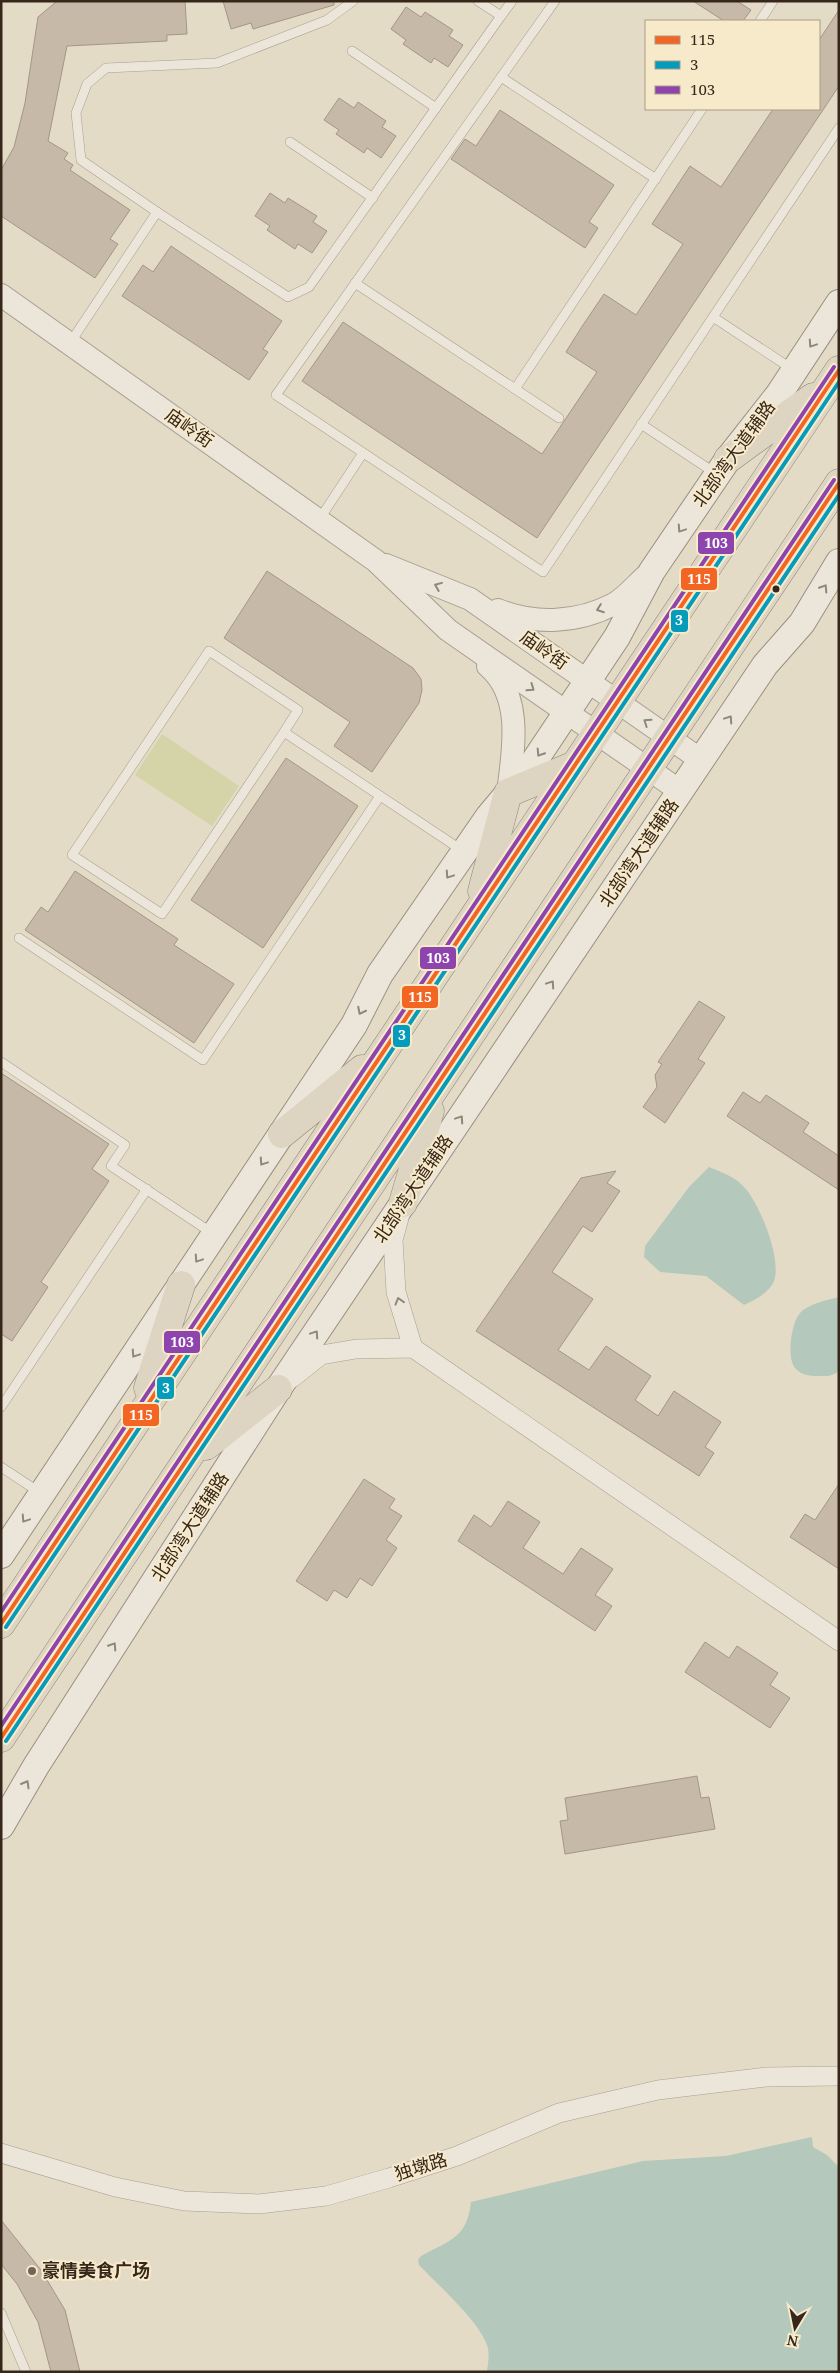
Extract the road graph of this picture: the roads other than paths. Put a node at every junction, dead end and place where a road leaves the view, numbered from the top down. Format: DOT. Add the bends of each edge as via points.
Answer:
graph roads {
  1 [pos="354,1"];
  2 [pos="478,1"];
  3 [pos="512,1"];
  4 [pos="555,1"];
  5 [pos="773,1"];
  6 [pos="501,16"];
  7 [pos="761,20"];
  8 [pos="352,51"];
  9 [pos="501,77"];
  10 [pos="436,108"];
  11 [pos="701,110"];
  12 [pos="839,128"];
  13 [pos="290,142"];
  14 [pos="656,179"];
  15 [pos="372,198"];
  16 [pos="157,212"];
  17 [pos="355,284"];
  18 [pos="1,295"];
  19 [pos="839,303"];
  20 [pos="713,317"];
  21 [pos="70,344"];
  22 [pos="839,351"];
  23 [pos="794,370"];
  24 [pos="834,378"];
  25 [pos="515,389"];
  26 [pos="559,418"];
  27 [pos="641,424"];
  28 [pos="363,453"];
  29 [pos="723,467"];
  30 [pos="839,483"];
  31 [pos="319,520"];
  32 [pos="376,561"];
  33 [pos="839,562"];
  34 [pos="652,571"];
  35 [pos="470,599"];
  36 [pos="448,630"];
  37 [pos="588,681"];
  38 [pos="617,702"];
  39 [pos="567,712"];
  40 [pos="284,732"];
  41 [pos="596,733"];
  42 [pos="669,737"];
  43 [pos="701,760"];
  44 [pos="575,765"];
  45 [pos="648,769"];
  46 [pos="680,792"];
  47 [pos="508,793"];
  48 [pos="380,796"];
  49 [pos="464,852"];
  50 [pos="477,911"];
  51 [pos="19,938"];
  52 [pos="383,1052"];
  53 [pos="1,1062"];
  54 [pos="437,1085"];
  55 [pos="282,1134"];
  56 [pos="147,1189"];
  57 [pos="403,1203"];
  58 [pos="215,1234"];
  59 [pos="181,1285"];
  60 [pos="413,1348"];
  61 [pos="278,1389"];
  62 [pos="1,1407"];
  63 [pos="138,1420"];
  64 [pos="185,1463"];
  65 [pos="1,1467"];
  66 [pos="42,1494"];
  67 [pos="1,1554"];
  68 [pos="1,1624"];
  69 [pos="839,1641"];
  70 [pos="1,1738"];
  71 [pos="1,1826"];
  72 [pos="839,2076"];
  73 [pos="1,2153"];
  74 [pos="1,2313"];
  75 [pos="26,2372"];
  1 -- 16 [label="lane" via="327,20 217,63 106,68 87,84 76,113 81,160"];
  2 -- 6 [label="lane"];
  3 -- 6 [label="lane"];
  4 -- 9 [label="lane"];
  5 -- 7 [label="lane"];
  6 -- 10 [label="lane"];
  8 -- 10 [label="lane"];
  9 -- 14 [label="lane"];
  9 -- 17 [label="lane"];
  10 -- 15 [label="lane"];
  11 -- 14 [label="lane"];
  12 -- 20 [label="lane"];
  13 -- 15 [label="lane"];
  14 -- 25 [label="lane"];
  15 -- 16 [label="lane" via="310,287 288,297"];
  16 -- 21 [label="lane"];
  17 -- 25 [label="lane"];
  17 -- 28 [label="lane" via="276,395"];
  18 -- 21 [label="street, 庙岭街"];
  19 -- 23 [label="main road, 北部湾大道辅路, one-way"];
  20 -- 23 [label="lane"];
  20 -- 27 [label="lane"];
  21 -- 31 [label="street, 庙岭街"];
  22 -- 24 [label="highway"];
  23 -- 29 [label="main road, 北部湾大道辅路"];
  24 -- 29 [label="highway"];
  24 -- 38 [label="highway"];
  25 -- 26 [label="lane"];
  27 -- 28 [label="lane" via="542,572"];
  27 -- 29 [label="lane"];
  28 -- 31 [label="lane"];
  29 -- 34 [label="main road, 北部湾大道辅路, one-way"];
  30 -- 42 [label="highway"];
  31 -- 32 [label="street, 庙岭街"];
  35 -- 32 [label="street, 庙岭街, one-way"];
  32 -- 36 [label="street, 庙岭街"];
  43 -- 33 [label="main road, 北部湾大道辅路, one-way" via="765,665 802,622"];
  34 -- 35 [label="street, one-way" via="615,604 580,616 544,622 513,616"];
  34 -- 37 [label="main road, 北部湾大道辅路" via="617,637"];
  35 -- 37 [label="street, 庙岭街"];
  36 -- 39 [label="street, 庙岭街, one-way"];
  36 -- 47 [label="street" via="505,685 515,732"];
  37 -- 38 [label="street, 庙岭街"];
  37 -- 39 [label="main road, 北部湾大道辅路"];
  38 -- 41 [label="highway"];
  42 -- 38 [label="street, 庙岭街, one-way"];
  39 -- 41 [label="street, 庙岭街"];
  39 -- 47 [label="main road, 北部湾大道辅路, one-way" via="531,766"];
  40 -- 40 [label="lane" via="162,914 72,855 209,651 298,710"];
  40 -- 48 [label="lane"];
  41 -- 44 [label="highway"];
  41 -- 45 [label="street, 庙岭街"];
  42 -- 43 [label="street, 庙岭街"];
  42 -- 45 [label="highway"];
  43 -- 46 [label="main road, 北部湾大道辅路"];
  44 -- 47 [label="highway"];
  44 -- 50 [label="highway"];
  45 -- 46 [label="street, 庙岭街"];
  45 -- 54 [label="highway"];
  57 -- 46 [label="main road, 北部湾大道辅路, one-way"];
  47 -- 49 [label="main road, 北部湾大道辅路"];
  47 -- 50 [label="highway"];
  48 -- 49 [label="lane"];
  48 -- 51 [label="lane" via="203,1060"];
  49 -- 55 [label="main road, 北部湾大道辅路, one-way" via="380,974 354,1025"];
  50 -- 52 [label="highway"];
  52 -- 55 [label="highway"];
  52 -- 63 [label="highway"];
  53 -- 56 [label="lane" via="126,1145 111,1166"];
  54 -- 57 [label="highway"];
  54 -- 64 [label="highway"];
  55 -- 58 [label="main road, 北部湾大道辅路, one-way"];
  56 -- 58 [label="lane"];
  56 -- 62 [label="lane"];
  60 -- 57 [label="street, one-way" via="395,1283 393,1240"];
  61 -- 57 [label="main road, 北部湾大道辅路, one-way"];
  58 -- 59 [label="main road, 北部湾大道辅路, one-way"];
  59 -- 63 [label="highway"];
  59 -- 66 [label="main road, 北部湾大道辅路, one-way"];
  60 -- 61 [label="street" via="356,1349 321,1355"];
  60 -- 69 [label="street"];
  61 -- 64 [label="highway"];
  71 -- 61 [label="main road, 北部湾大道辅路, one-way" via="36,1766"];
  63 -- 68 [label="highway"];
  64 -- 70 [label="highway"];
  65 -- 66 [label="lane"];
  66 -- 67 [label="main road, 北部湾大道辅路, one-way"];
  72 -- 73 [label="street, 独墩路" via="766,2077 658,2090 559,2113 458,2156 326,2196 259,2204 184,2201 115,2187"];
  74 -- 75 [label="lane"];
}
